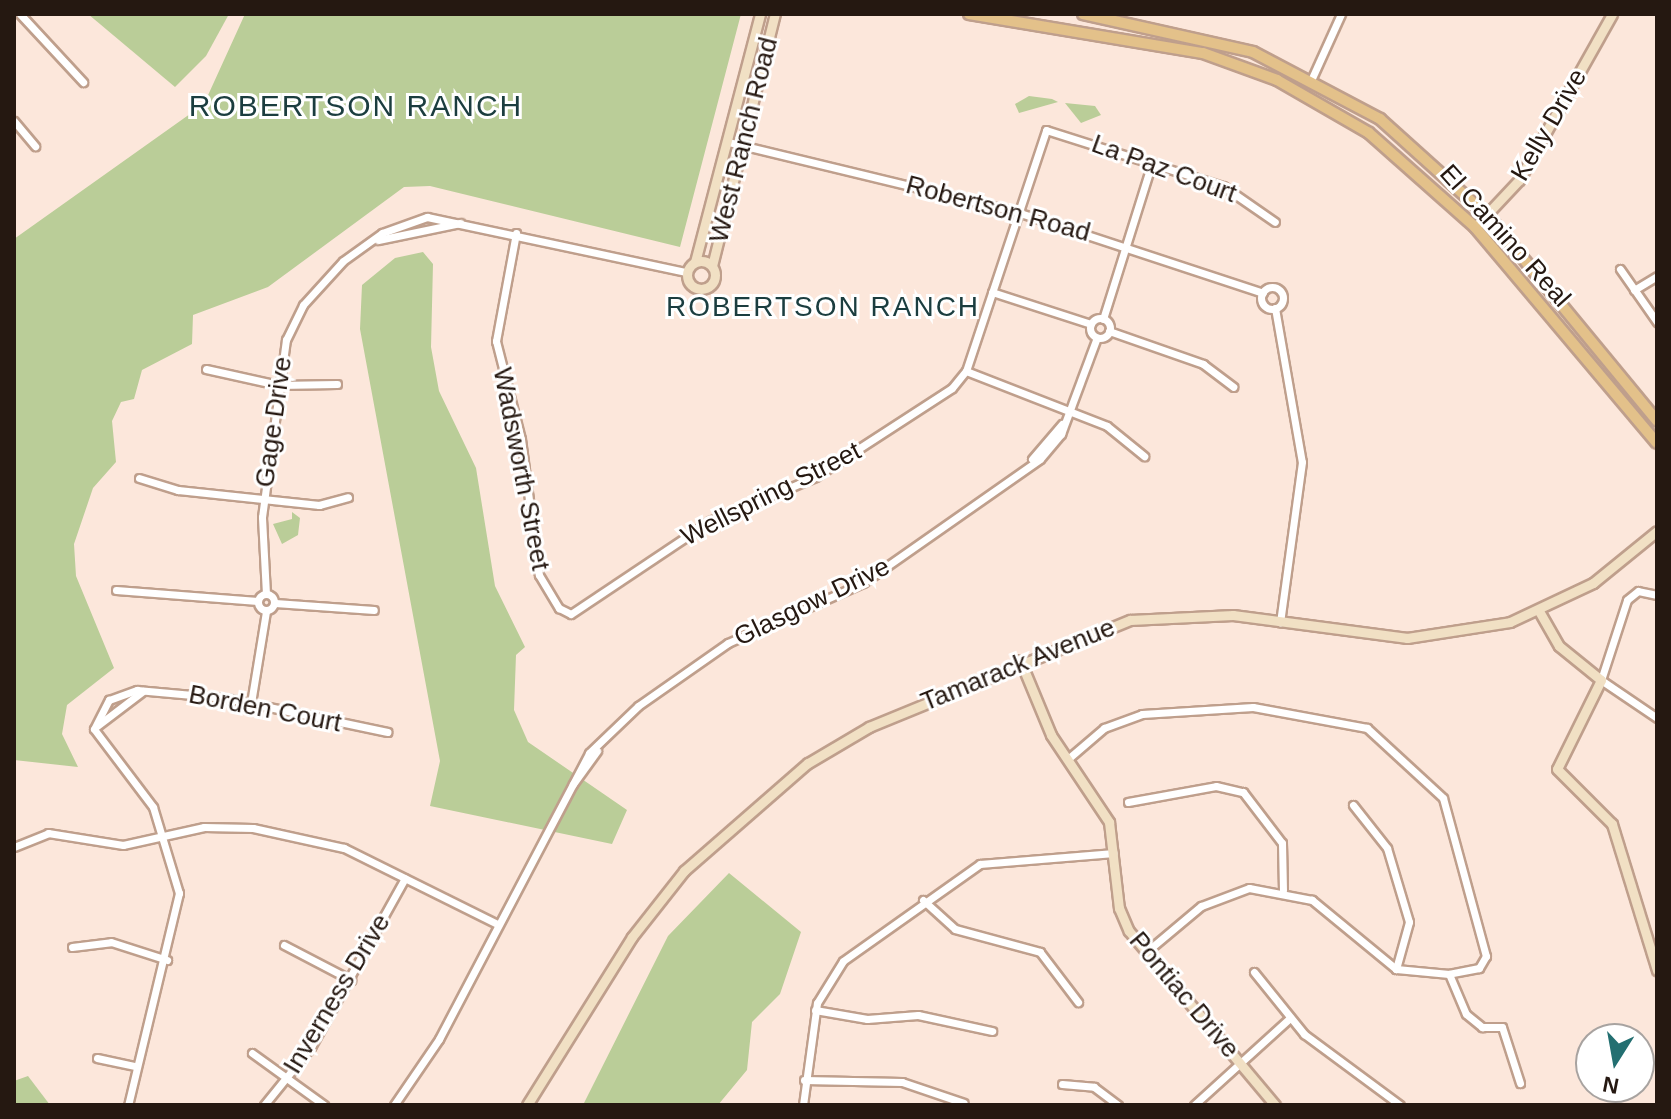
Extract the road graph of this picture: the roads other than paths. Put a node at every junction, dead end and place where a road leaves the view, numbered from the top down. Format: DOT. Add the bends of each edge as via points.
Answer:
graph roads {
  1 [pos="20,14"];
  2 [pos="760,14"];
  3 [pos="775,14"];
  4 [pos="969,14"];
  5 [pos="1083,14"];
  6 [pos="1341,14"];
  7 [pos="1612,14"];
  8 [pos="1312,78"];
  9 [pos="83,82"];
  10 [pos="14,121"];
  11 [pos="1046,130"];
  12 [pos="728,142"];
  13 [pos="743,145"];
  14 [pos="35,146"];
  15 [pos="1152,163"];
  16 [pos="1014,211"];
  17 [pos="1489,217"];
  18 [pos="1275,222"];
  19 [pos="460,223"];
  20 [pos="416,227"];
  21 [pos="1475,227"];
  22 [pos="516,233"];
  23 [pos="1127,245"];
  24 [pos="695,262"];
  25 [pos="712,266"];
  26 [pos="1620,269"];
  27 [pos="686,272"];
  28 [pos="1657,276"];
  29 [pos="1634,290"];
  30 [pos="992,292"];
  31 [pos="1263,293"];
  32 [pos="1275,308"];
  33 [pos="1103,319"];
  34 [pos="1657,322"];
  35 [pos="1091,324"];
  36 [pos="1109,331"];
  37 [pos="1097,337"];
  38 [pos="206,369"];
  39 [pos="966,371"];
  40 [pos="337,384"];
  41 [pos="278,385"];
  42 [pos="1233,387"];
  43 [pos="1071,411"];
  44 [pos="1657,421"];
  45 [pos="1657,443"];
  46 [pos="1144,456"];
  47 [pos="139,478"];
  48 [pos="348,497"];
  49 [pos="264,499"];
  50 [pos="1657,531"];
  51 [pos="116,590"];
  52 [pos="266,594"];
  53 [pos="1657,595"];
  54 [pos="258,601"];
  55 [pos="275,603"];
  56 [pos="559,608"];
  57 [pos="374,610"];
  58 [pos="266,611"];
  59 [pos="1539,611"];
  60 [pos="1280,622"];
  61 [pos="1020,660"];
  62 [pos="1601,680"];
  63 [pos="143,691"];
  64 [pos="120,695"];
  65 [pos="126,702"];
  66 [pos="251,703"];
  67 [pos="1657,718"];
  68 [pos="94,729"];
  69 [pos="387,732"];
  70 [pos="1069,758"];
  71 [pos="1128,802"];
  72 [pos="1353,805"];
  73 [pos="166,837"];
  74 [pos="14,847"];
  75 [pos="1114,853"];
  76 [pos="405,878"];
  77 [pos="1283,890"];
  78 [pos="923,900"];
  79 [pos="495,923"];
  80 [pos="284,945"];
  81 [pos="72,947"];
  82 [pos="1145,953"];
  83 [pos="167,960"];
  84 [pos="1396,969"];
  85 [pos="1657,970"];
  86 [pos="1254,972"];
  87 [pos="1449,974"];
  88 [pos="351,980"];
  89 [pos="1078,1002"];
  90 [pos="815,1010"];
  91 [pos="1290,1018"];
  92 [pos="992,1031"];
  93 [pos="252,1053"];
  94 [pos="97,1058"];
  95 [pos="1240,1061"];
  96 [pos="135,1066"];
  97 [pos="287,1078"];
  98 [pos="804,1080"];
  99 [pos="1520,1083"];
  100 [pos="1062,1084"];
  101 [pos="964,1103"];
  102 [pos="128,1105"];
  103 [pos="264,1105"];
  104 [pos="324,1105"];
  105 [pos="394,1105"];
  106 [pos="527,1105"];
  107 [pos="803,1105"];
  108 [pos="1118,1105"];
  109 [pos="1194,1105"];
  110 [pos="1275,1105"];
  111 [pos="1400,1105"];
  1 -- 9 [label="street"];
  2 -- 12 [label="main road, West Ranch Road"];
  3 -- 13 [label="main road, West Ranch Road"];
  4 -- 21 [label="main road, El Camino Real" via="1164,43 1277,80 1369,133"];
  5 -- 8 [label="main road, El Camino Real" via="1208,38"];
  6 -- 8 [label="street"];
  7 -- 17 [label="main road, Kelly Drive" via="1519,180"];
  8 -- 17 [label="main road, El Camino Real" via="1409,140"];
  10 -- 14 [label="street"];
  11 -- 15 [label="street, La Paz Court"];
  11 -- 16 [label="street, Wellspring Street"];
  12 -- 13 [label="street, Robertson Road"];
  12 -- 24 [label="main road, West Ranch Road"];
  13 -- 16 [label="street, Robertson Road"];
  13 -- 25 [label="main road, West Ranch Road"];
  15 -- 18 [label="street, La Paz Court" via="1223,186"];
  15 -- 23 [label="street"];
  16 -- 23 [label="street, Robertson Road"];
  16 -- 30 [label="street, Wellspring Street"];
  17 -- 21 [label="main road, Kelly Drive"];
  17 -- 44 [label="main road, El Camino Real"];
  19 -- 20 [label="street, Gage Drive"];
  19 -- 20 [label="street, Gage Drive" via="427,217"];
  19 -- 22 [label="street, Gage Drive"];
  20 -- 41 [label="street, Gage Drive" via="377,240 332,271 299,309"];
  21 -- 45 [label="main road, El Camino Real"];
  22 -- 27 [label="street, Gage Drive"];
  22 -- 56 [label="street, Wadsworth Street" via="496,341 521,439 539,575"];
  23 -- 31 [label="street, Robertson Road"];
  23 -- 33 [label="street"];
  24 -- 25 [label="main road"];
  24 -- 27 [label="main road"];
  25 -- 27 [label="main road" via="714,279 704,289 691,285"];
  26 -- 29 [label="street"];
  28 -- 29 [label="street"];
  29 -- 34 [label="street"];
  30 -- 35 [label="street"];
  30 -- 39 [label="street, Wellspring Street"];
  31 -- 32 [label="street" via="1265,305"];
  31 -- 32 [label="street" via="1281,291"];
  32 -- 60 [label="street" via="1302,462"];
  33 -- 35 [label="street"];
  33 -- 36 [label="street"];
  35 -- 37 [label="street"];
  36 -- 37 [label="street"];
  36 -- 42 [label="street" via="1203,364"];
  37 -- 43 [label="street, Glasgow Drive"];
  38 -- 41 [label="street"];
  39 -- 43 [label="street"];
  39 -- 56 [label="street, Wellspring Street" via="940,398 847,459 710,521 578,612"];
  40 -- 41 [label="street"];
  41 -- 49 [label="street, Gage Drive"];
  43 -- 46 [label="street" via="1107,426"];
  43 -- 79 [label="street, Glasgow Drive" via="1032,459 863,583 728,643 638,706 573,784"];
  47 -- 49 [label="street"];
  48 -- 49 [label="street" via="319,505"];
  49 -- 52 [label="street, Gage Drive"];
  50 -- 59 [label="main road, Tamarack Avenue" via="1615,568"];
  51 -- 54 [label="street"];
  52 -- 54 [label="street"];
  52 -- 55 [label="street"];
  53 -- 62 [label="street" via="1638,591 1627,600"];
  54 -- 58 [label="street"];
  55 -- 57 [label="street"];
  55 -- 58 [label="street"];
  58 -- 66 [label="street"];
  59 -- 60 [label="main road, Tamarack Avenue" via="1461,634 1407,638"];
  59 -- 62 [label="main road" via="1559,646"];
  60 -- 61 [label="main road, Tamarack Avenue" via="1219,614 1142,618 1094,629"];
  61 -- 70 [label="main road, Pontiac Drive" via="1037,708"];
  61 -- 106 [label="main road, Tamarack Avenue" via="834,746 684,871 632,937"];
  62 -- 67 [label="street"];
  62 -- 85 [label="main road" via="1557,769 1612,824"];
  63 -- 64 [label="street, Borden Court"];
  63 -- 65 [label="street"];
  63 -- 66 [label="street, Borden Court"];
  64 -- 65 [label="street"];
  64 -- 68 [label="street" via="101,709"];
  65 -- 68 [label="street"];
  66 -- 69 [label="street, Borden Court"];
  68 -- 73 [label="street" via="138,784"];
  70 -- 75 [label="main road, Pontiac Drive" via="1097,796"];
  70 -- 87 [label="street" via="1104,728 1142,714 1221,706 1352,723 1387,739 1443,798 1486,956 1479,968"];
  71 -- 77 [label="street" via="1216,786 1243,792 1282,843"];
  72 -- 84 [label="street" via="1387,848 1409,922"];
  73 -- 74 [label="street" via="123,845 48,833"];
  73 -- 76 [label="street" via="253,828 344,848"];
  73 -- 83 [label="street" via="179,893"];
  75 -- 78 [label="street" via="980,864"];
  75 -- 82 [label="main road, Pontiac Drive" via="1119,908"];
  76 -- 79 [label="street"];
  76 -- 88 [label="street, Inverness Drive"];
  77 -- 82 [label="street" via="1237,890 1201,906"];
  77 -- 84 [label="street" via="1320,906"];
  78 -- 89 [label="street" via="955,929 1040,952"];
  78 -- 90 [label="street" via="843,961"];
  79 -- 105 [label="street, Glasgow Drive" via="439,1039"];
  80 -- 88 [label="street"];
  81 -- 83 [label="street" via="111,942"];
  82 -- 95 [label="main road, Pontiac Drive"];
  83 -- 96 [label="street"];
  84 -- 87 [label="street"];
  86 -- 91 [label="street"];
  87 -- 99 [label="street" via="1466,1014 1482,1027 1502,1027"];
  88 -- 97 [label="street, Inverness Drive"];
  90 -- 92 [label="street" via="867,1019 918,1015"];
  90 -- 98 [label="street"];
  91 -- 95 [label="street"];
  91 -- 111 [label="street"];
  93 -- 97 [label="street"];
  94 -- 96 [label="street"];
  95 -- 109 [label="street"];
  95 -- 110 [label="main road, Pontiac Drive"];
  96 -- 102 [label="street"];
  97 -- 103 [label="street, Inverness Drive"];
  97 -- 104 [label="street"];
  98 -- 101 [label="street" via="902,1082"];
  98 -- 107 [label="street"];
  100 -- 108 [label="street" via="1094,1087"];
}
